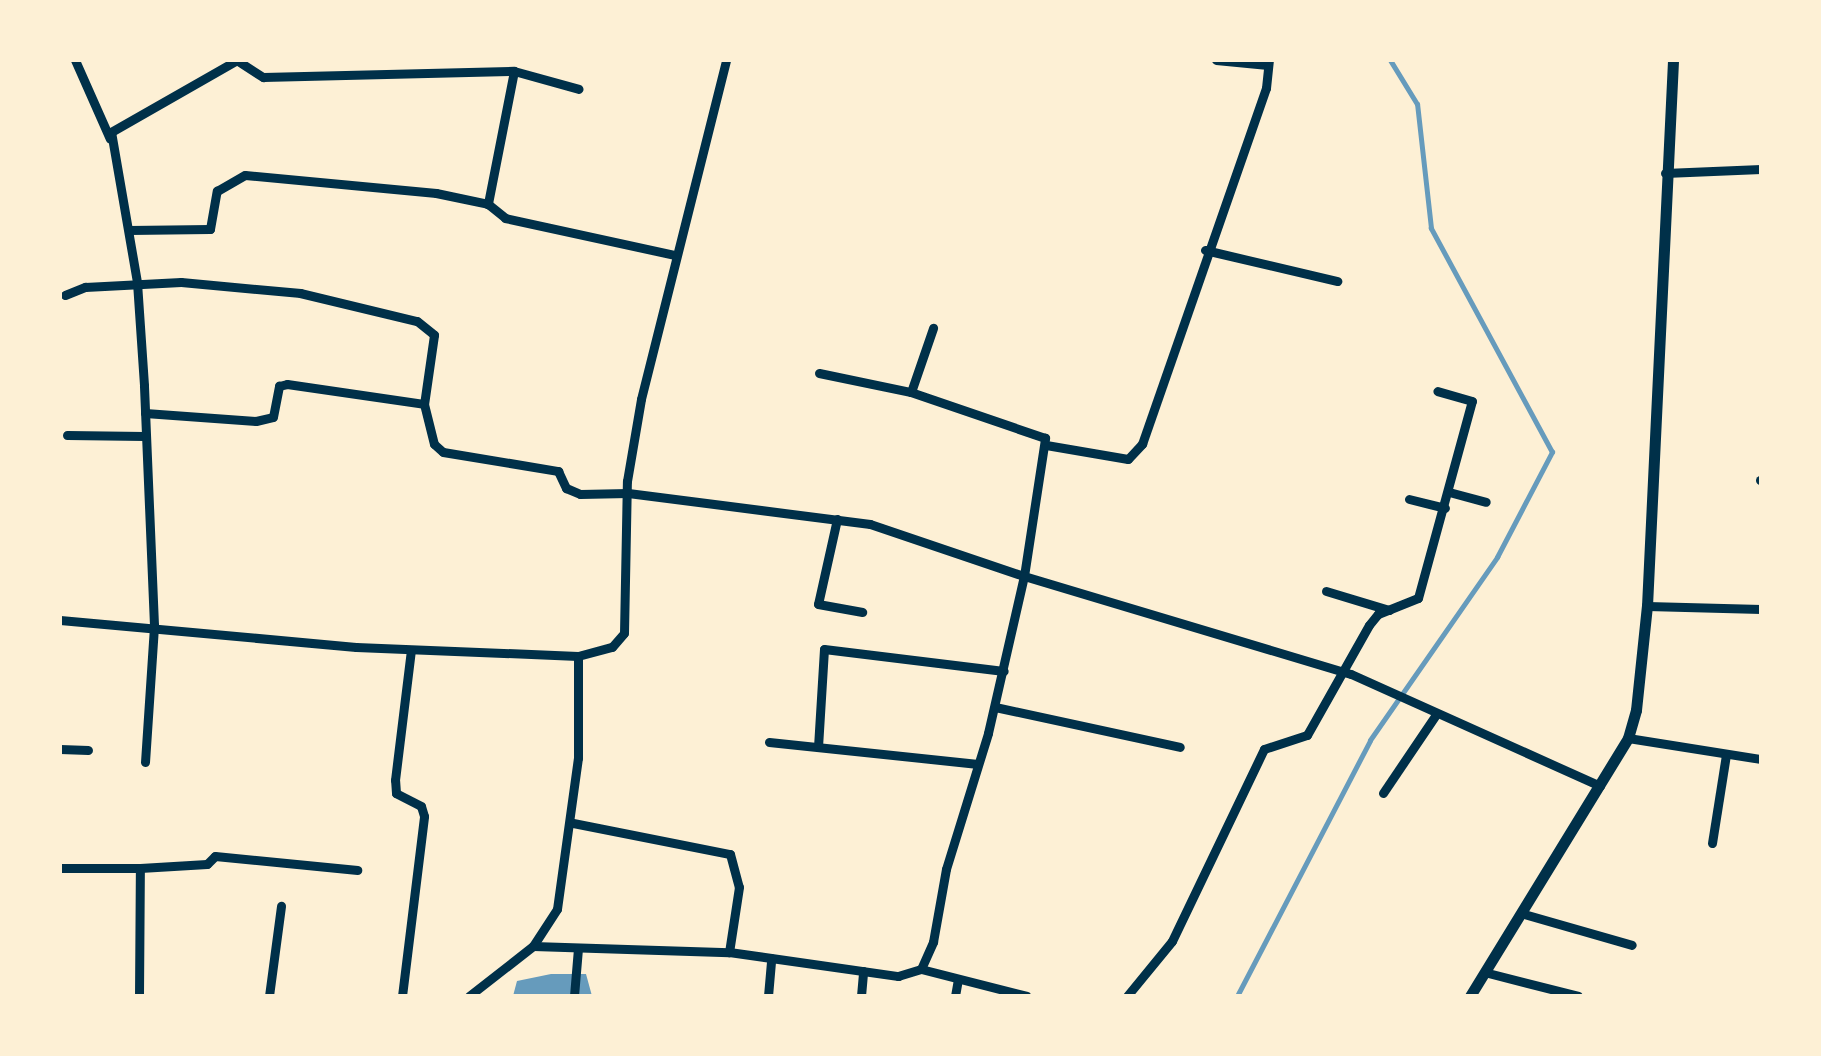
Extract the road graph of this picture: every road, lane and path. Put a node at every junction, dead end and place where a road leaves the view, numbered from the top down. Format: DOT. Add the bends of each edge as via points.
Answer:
graph roads {
  1 [pos="75,60"];
  2 [pos="401,60"];
  3 [pos="726,60"];
  4 [pos="1216,60"];
  5 [pos="1672,60"];
  6 [pos="238,61"];
  7 [pos="1268,62"];
  8 [pos="519,67"];
  9 [pos="401,72"];
  10 [pos="579,89"];
  11 [pos="110,139"];
  12 [pos="1761,169"];
  13 [pos="1665,173"];
  14 [pos="488,204"];
  15 [pos="129,230"];
  16 [pos="1205,250"];
  17 [pos="674,254"];
  18 [pos="1337,281"];
  19 [pos="137,282"];
  20 [pos="65,295"];
  21 [pos="933,328"];
  22 [pos="820,373"];
  23 [pos="1437,391"];
  24 [pos="911,392"];
  25 [pos="424,404"];
  26 [pos="145,413"];
  27 [pos="67,435"];
  28 [pos="144,436"];
  29 [pos="1046,444"];
  30 [pos="1449,492"];
  31 [pos="628,494"];
  32 [pos="1409,499"];
  33 [pos="1486,502"];
  34 [pos="1444,508"];
  35 [pos="837,520"];
  36 [pos="1024,576"];
  37 [pos="1326,590"];
  38 [pos="1647,606"];
  39 [pos="1761,609"];
  40 [pos="1389,610"];
  41 [pos="862,612"];
  42 [pos="60,620"];
  43 [pos="154,625"];
  44 [pos="411,650"];
  45 [pos="578,656"];
  46 [pos="1004,672"];
  47 [pos="1347,672"];
  48 [pos="995,707"];
  49 [pos="1435,716"];
  50 [pos="1628,738"];
  51 [pos="769,742"];
  52 [pos="818,747"];
  53 [pos="1180,747"];
  54 [pos="60,749"];
  55 [pos="88,750"];
  56 [pos="1726,755"];
  57 [pos="1761,758"];
  58 [pos="145,762"];
  59 [pos="978,764"];
  60 [pos="1600,786"];
  61 [pos="1383,793"];
  62 [pos="573,822"];
  63 [pos="1712,844"];
  64 [pos="60,868"];
  65 [pos="140,868"];
  66 [pos="357,870"];
  67 [pos="281,906"];
  68 [pos="1524,914"];
  69 [pos="1632,945"];
  70 [pos="533,946"];
  71 [pos="578,948"];
  72 [pos="729,952"];
  73 [pos="771,958"];
  74 [pos="920,969"];
  75 [pos="863,972"];
  76 [pos="1488,973"];
  77 [pos="958,979"];
  78 [pos="139,996"];
  79 [pos="268,996"];
  80 [pos="402,996"];
  81 [pos="469,996"];
  82 [pos="574,996"];
  83 [pos="768,996"];
  84 [pos="861,996"];
  85 [pos="956,996"];
  86 [pos="1026,996"];
  87 [pos="1128,996"];
  88 [pos="1470,996"];
  89 [pos="1578,996"];
  1 -- 11 [label="street"];
  2 -- 9 [label="street"];
  3 -- 17 [label="street"];
  4 -- 7 [label="street"];
  5 -- 13 [label="street"];
  6 -- 9 [label="street" via="262,77"];
  6 -- 11 [label="street" via="122,122"];
  7 -- 16 [label="street" via="1266,88"];
  8 -- 9 [label="street"];
  8 -- 10 [label="street"];
  8 -- 14 [label="street"];
  11 -- 15 [label="street"];
  12 -- 13 [label="street"];
  13 -- 38 [label="street"];
  14 -- 15 [label="street" via="397,186 245,175 217,190 210,229"];
  14 -- 17 [label="street" via="505,218"];
  15 -- 19 [label="street"];
  16 -- 18 [label="street"];
  16 -- 29 [label="street" via="1136,455 1111,458"];
  17 -- 31 [label="street" via="641,399"];
  19 -- 20 [label="street" via="85,286"];
  19 -- 25 [label="street" via="300,293 417,321 434,335"];
  19 -- 26 [label="street"];
  21 -- 24 [label="street"];
  22 -- 24 [label="street"];
  23 -- 30 [label="street" via="1472,401"];
  24 -- 29 [label="street" via="1039,434"];
  25 -- 26 [label="street" via="288,384 279,386 273,417 256,421"];
  25 -- 31 [label="street" via="434,444 443,452 558,471 573,492"];
  26 -- 28 [label="street"];
  27 -- 28 [label="street"];
  28 -- 43 [label="street"];
  29 -- 36 [label="street"];
  30 -- 33 [label="street"];
  30 -- 34 [label="street"];
  31 -- 35 [label="street"];
  31 -- 45 [label="street" via="624,633 612,647"];
  32 -- 34 [label="street"];
  34 -- 40 [label="street" via="1418,598"];
  35 -- 36 [label="street" via="890,528"];
  35 -- 41 [label="street" via="818,604"];
  36 -- 46 [label="street"];
  36 -- 47 [label="street"];
  37 -- 40 [label="street"];
  38 -- 39 [label="street"];
  38 -- 50 [label="street" via="1640,691"];
  40 -- 47 [label="street" via="1369,625"];
  42 -- 43 [label="street"];
  43 -- 44 [label="street"];
  43 -- 58 [label="street"];
  44 -- 45 [label="street"];
  44 -- 80 [label="street" via="394,780 396,793 421,806 424,816"];
  45 -- 62 [label="street"];
  46 -- 48 [label="street"];
  46 -- 52 [label="street" via="824,649"];
  47 -- 49 [label="street"];
  47 -- 87 [label="street" via="1307,735 1264,749 1172,940"];
  48 -- 53 [label="street"];
  48 -- 59 [label="street"];
  49 -- 60 [label="street"];
  49 -- 61 [label="street"];
  50 -- 56 [label="street"];
  50 -- 60 [label="street"];
  51 -- 52 [label="street"];
  52 -- 59 [label="street"];
  54 -- 55 [label="street"];
  56 -- 57 [label="street"];
  56 -- 63 [label="street"];
  59 -- 74 [label="street"];
  60 -- 68 [label="street"];
  62 -- 70 [label="street" via="557,909"];
  62 -- 72 [label="street" via="730,854 738,887"];
  64 -- 65 [label="street"];
  65 -- 66 [label="street" via="206,864 214,856"];
  65 -- 78 [label="street"];
  67 -- 79 [label="street"];
  68 -- 69 [label="street"];
  68 -- 76 [label="street"];
  70 -- 71 [label="street"];
  70 -- 81 [label="street"];
  71 -- 72 [label="street"];
  71 -- 82 [label="street"];
  72 -- 73 [label="street"];
  73 -- 75 [label="street"];
  73 -- 83 [label="street"];
  74 -- 75 [label="street" via="911,976"];
  74 -- 77 [label="street"];
  75 -- 84 [label="street"];
  76 -- 88 [label="street"];
  76 -- 89 [label="street"];
  77 -- 85 [label="street"];
  77 -- 86 [label="street"];
}
